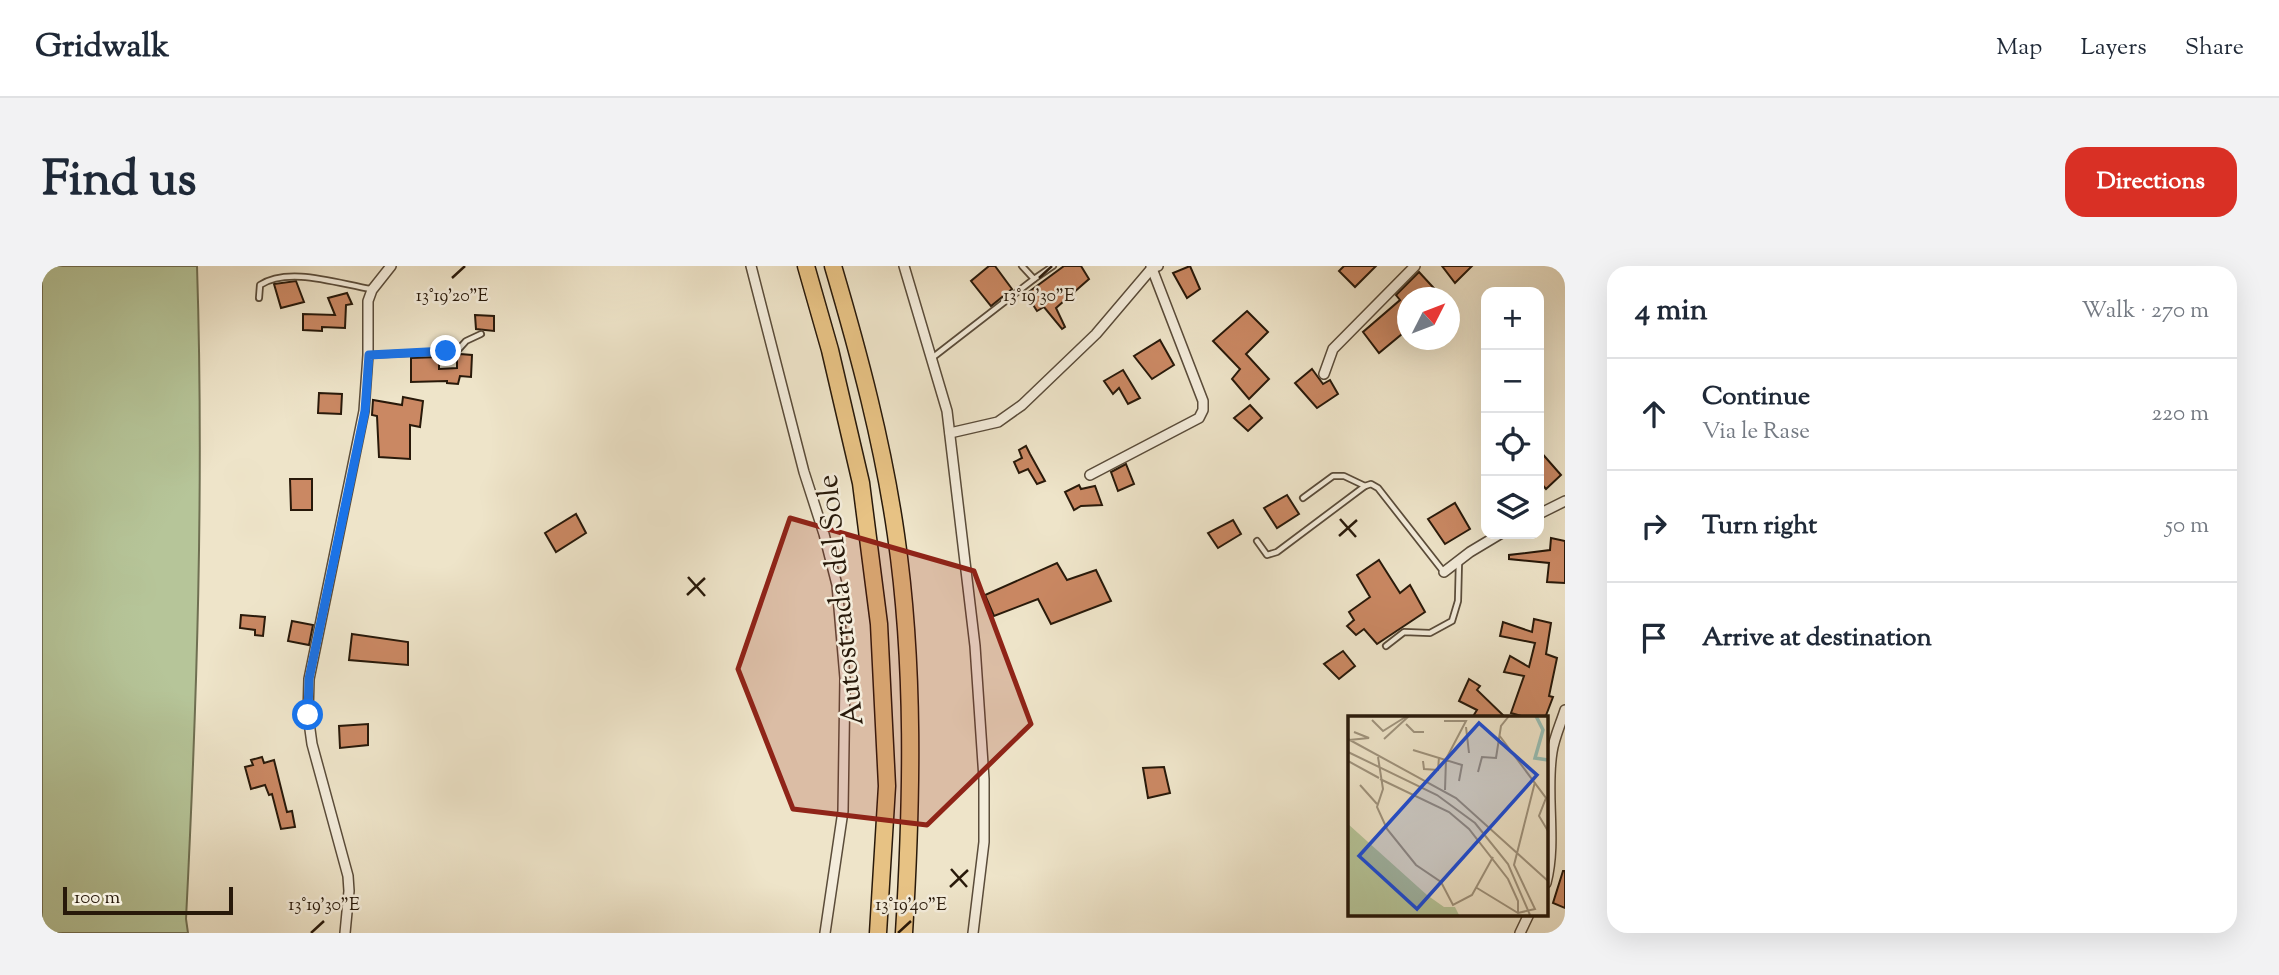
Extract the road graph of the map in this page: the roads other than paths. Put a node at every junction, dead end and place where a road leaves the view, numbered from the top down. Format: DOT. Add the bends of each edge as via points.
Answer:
graph roads {
  1 [pos="391,266"];
  2 [pos="751,266"];
  3 [pos="806,266"];
  4 [pos="833,266"];
  5 [pos="904,266"];
  6 [pos="1022,266"];
  7 [pos="1053,266"];
  8 [pos="1415,266"];
  9 [pos="1153,267"];
  10 [pos="1034,279"];
  11 [pos="372,290"];
  12 [pos="259,298"];
  13 [pos="481,334"];
  14 [pos="369,355"];
  15 [pos="932,359"];
  16 [pos="1324,374"];
  17 [pos="950,433"];
  18 [pos="1090,475"];
  19 [pos="1365,486"];
  20 [pos="1303,498"];
  21 [pos="1565,501"];
  22 [pos="1544,512"];
  23 [pos="1492,539"];
  24 [pos="1257,541"];
  25 [pos="1459,560"];
  26 [pos="1444,572"];
  27 [pos="1385,646"];
  28 [pos="1565,710"];
  29 [pos="1548,876"];
  30 [pos="1528,916"];
  31 [pos="345,933"];
  32 [pos="825,933"];
  33 [pos="878,933"];
  34 [pos="904,933"];
  35 [pos="973,933"];
  36 [pos="1520,933"];
  1 -- 11 [label="street"];
  2 -- 32 [label="street" via="837,585 845,678 843,811"];
  3 -- 33 [label="highway, Autostrada del Sole" via="861,483 879,624 887,786"];
  4 -- 34 [label="highway, Autostrada del Sole" via="882,459 905,612 911,811"];
  5 -- 15 [label="street"];
  6 -- 10 [label="lane"];
  7 -- 10 [label="lane"];
  8 -- 16 [label="street" via="1333,349"];
  9 -- 17 [label="street" via="1096,334 1022,405 998,422"];
  9 -- 18 [label="street" via="1203,410 1199,418"];
  10 -- 15 [label="lane"];
  11 -- 12 [label="lane" via="297,276 268,280 260,285"];
  11 -- 14 [label="street"];
  13 -- 14 [label="lane" via="457,351"];
  14 -- 31 [label="street" via="365,411 309,679 312,744 348,876"];
  15 -- 17 [label="street"];
  17 -- 35 [label="street" via="975,646 984,779 984,842"];
  19 -- 20 [label="lane" via="1345,475 1333,476"];
  19 -- 24 [label="lane" via="1277,552 1267,555"];
  19 -- 26 [label="lane" via="1378,488"];
  21 -- 22 [label="street"];
  23 -- 25 [label="street"];
  25 -- 26 [label="street"];
  25 -- 27 [label="lane" via="1458,601 1452,621 1430,633 1404,632"];
  28 -- 29 [label="street" via="1552,750 1552,863"];
  30 -- 36 [label="street"];
}
